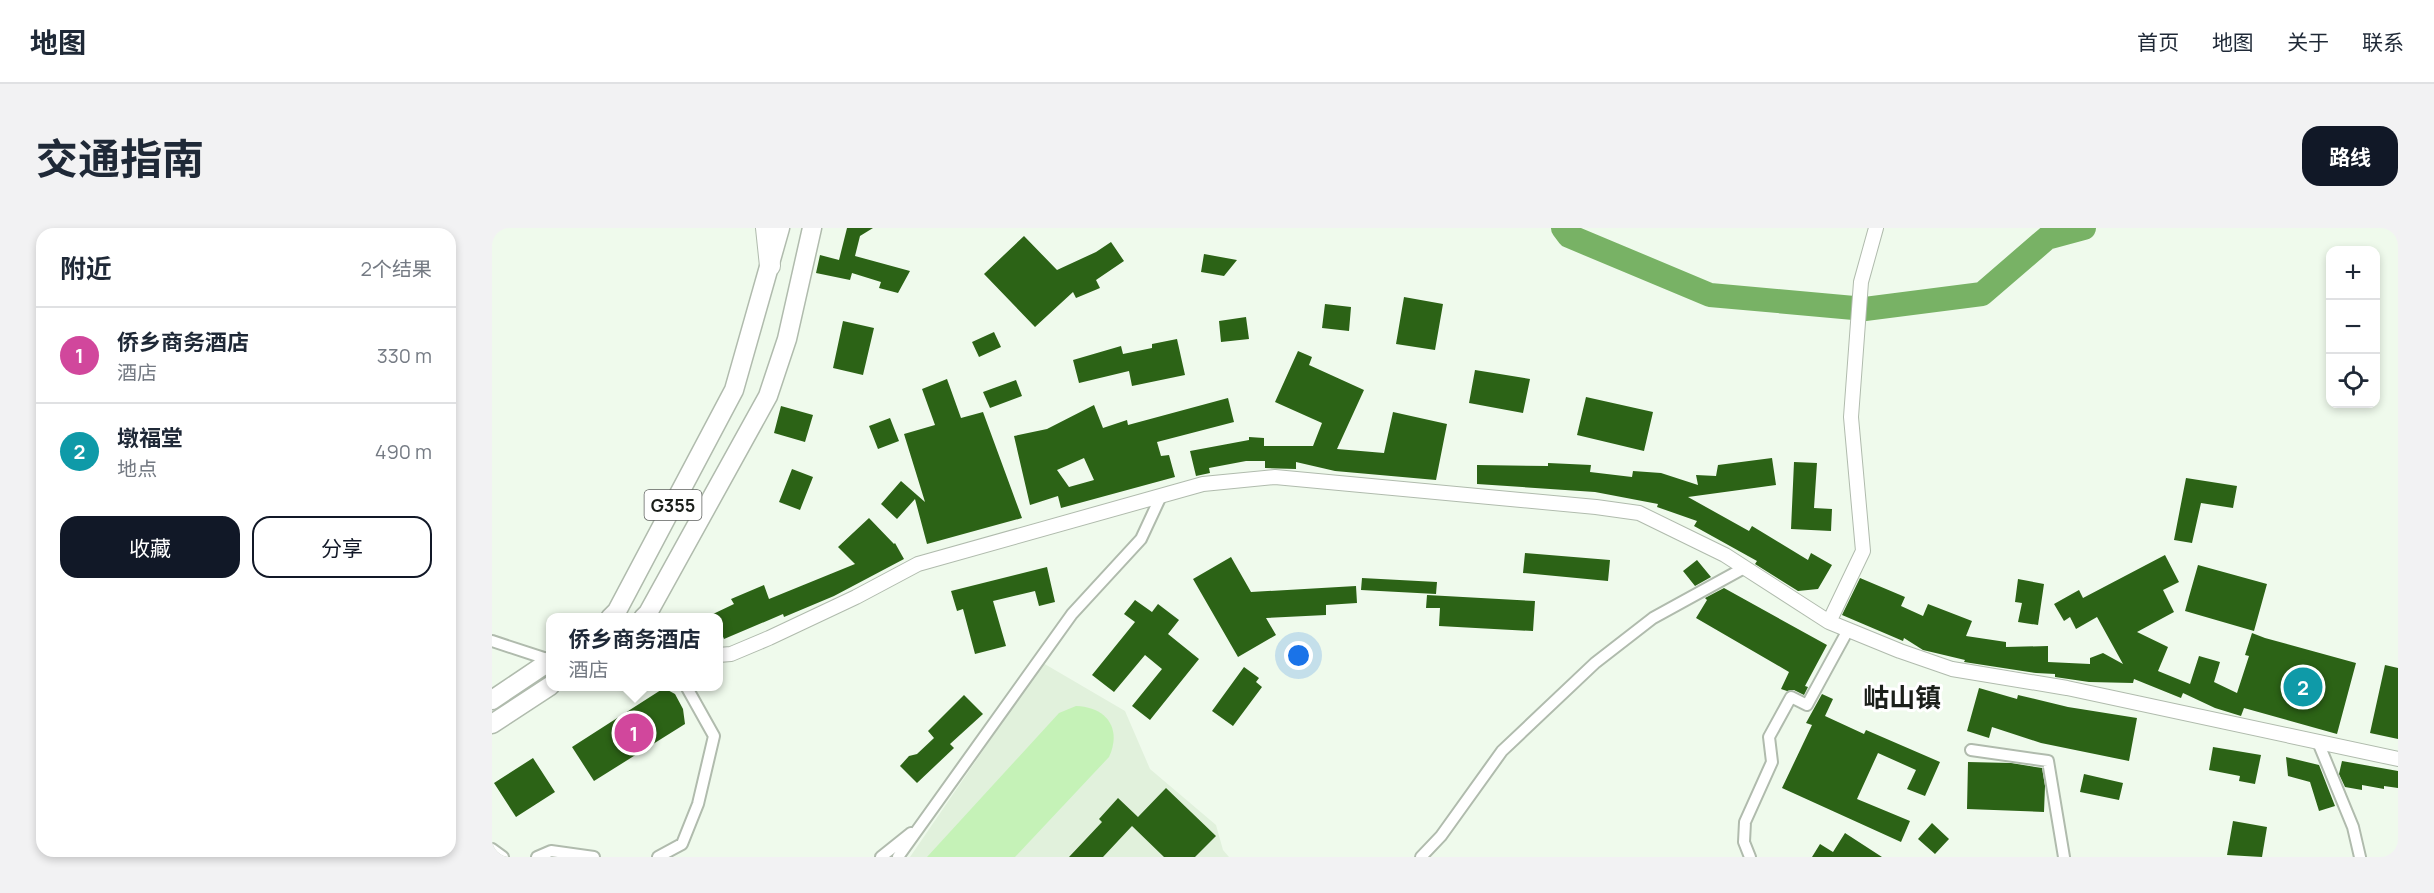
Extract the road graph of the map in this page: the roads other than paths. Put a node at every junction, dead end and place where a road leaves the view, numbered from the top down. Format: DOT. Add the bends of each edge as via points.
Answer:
graph roads {
  1 [pos="766,228"];
  2 [pos="780,228"];
  3 [pos="812,228"];
  4 [pos="1876,228"];
  5 [pos="770,266"];
  6 [pos="1161,496"];
  7 [pos="1744,568"];
  8 [pos="615,613"];
  9 [pos="648,613"];
  10 [pos="1829,622"];
  11 [pos="1848,630"];
  12 [pos="492,641"];
  13 [pos="723,655"];
  14 [pos="546,660"];
  15 [pos="546,664"];
  16 [pos="546,689"];
  17 [pos="688,691"];
  18 [pos="492,700"];
  19 [pos="492,724"];
  20 [pos="2318,742"];
  21 [pos="1971,750"];
  22 [pos="2398,759"];
  23 [pos="925,821"];
  24 [pos="492,849"];
  25 [pos="503,857"];
  26 [pos="537,857"];
  27 [pos="594,857"];
  28 [pos="658,857"];
  29 [pos="881,857"];
  30 [pos="898,857"];
  31 [pos="1421,857"];
  32 [pos="1750,857"];
  33 [pos="2064,857"];
  34 [pos="2360,857"];
  1 -- 5 [label="highway"];
  2 -- 5 [label="highway, G355"];
  3 -- 9 [label="highway, G355" via="787,339 768,396"];
  4 -- 10 [label="street" via="1861,282 1851,417 1863,551"];
  5 -- 8 [label="highway, G355" via="734,390"];
  6 -- 7 [label="street" via="1203,484 1275,477 1596,507 1639,513"];
  6 -- 13 [label="street" via="918,564 769,638"];
  6 -- 23 [label="street" via="1141,539 1072,614"];
  7 -- 10 [label="street"];
  7 -- 31 [label="street" via="1653,618 1595,663 1502,751 1441,836"];
  10 -- 11 [label="street"];
  11 -- 20 [label="street" via="1952,669 2067,688"];
  11 -- 32 [label="street" via="1807,705 1791,697 1769,737 1772,762 1745,822 1744,842"];
  12 -- 14 [label="street"];
  15 -- 18 [label="highway"];
  16 -- 19 [label="highway"];
  17 -- 28 [label="street" via="714,736 698,804 682,844"];
  20 -- 22 [label="street"];
  20 -- 34 [label="street" via="2353,827"];
  21 -- 33 [label="street" via="2048,760"];
  23 -- 29 [label="street"];
  23 -- 30 [label="street"];
  24 -- 25 [label="street"];
  26 -- 27 [label="street" via="551,851"];
}
